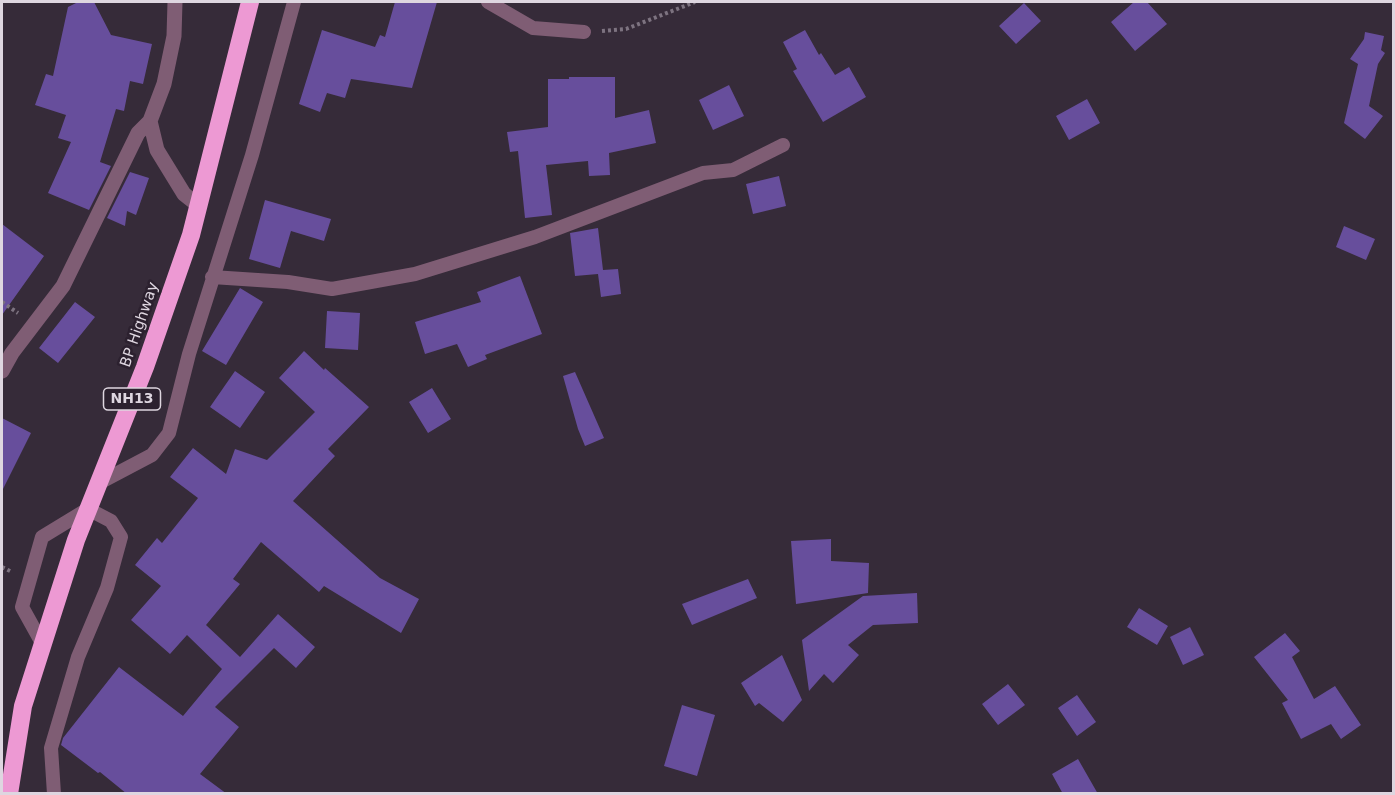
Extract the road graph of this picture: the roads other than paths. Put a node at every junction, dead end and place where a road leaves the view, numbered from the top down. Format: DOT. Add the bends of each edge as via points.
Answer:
graph roads {
  1 [pos="175,2"];
  2 [pos="250,2"];
  3 [pos="294,2"];
  4 [pos="488,2"];
  5 [pos="584,32"];
  6 [pos="150,121"];
  7 [pos="783,145"];
  8 [pos="198,205"];
  9 [pos="212,277"];
  10 [pos="2,371"];
  11 [pos="97,484"];
  12 [pos="88,509"];
  13 [pos="42,643"];
  14 [pos="9,794"];
  15 [pos="54,794"];
  1 -- 6 [label="street" via="174,36 164,84"];
  2 -- 8 [label="highway, BP Highway / NH13"];
  3 -- 9 [label="lane" via="252,155"];
  4 -- 5 [label="lane" via="533,28"];
  6 -- 8 [label="street" via="157,150 184,194"];
  6 -- 10 [label="street" via="138,133 63,286"];
  7 -- 9 [label="lane" via="733,170 703,173 535,237 415,274 332,289"];
  8 -- 11 [label="highway, BP Highway / NH13" via="145,367"];
  9 -- 11 [label="lane" via="169,433 152,455"];
  11 -- 12 [label="highway, BP Highway / NH13"];
  12 -- 13 [label="highway, BP Highway / NH13"];
  12 -- 13 [label="lane" via="42,537 22,607"];
  12 -- 15 [label="lane" via="111,521 121,537 108,588 78,657 51,748"];
  13 -- 14 [label="highway, BP Highway / NH13" via="23,706"];
}
